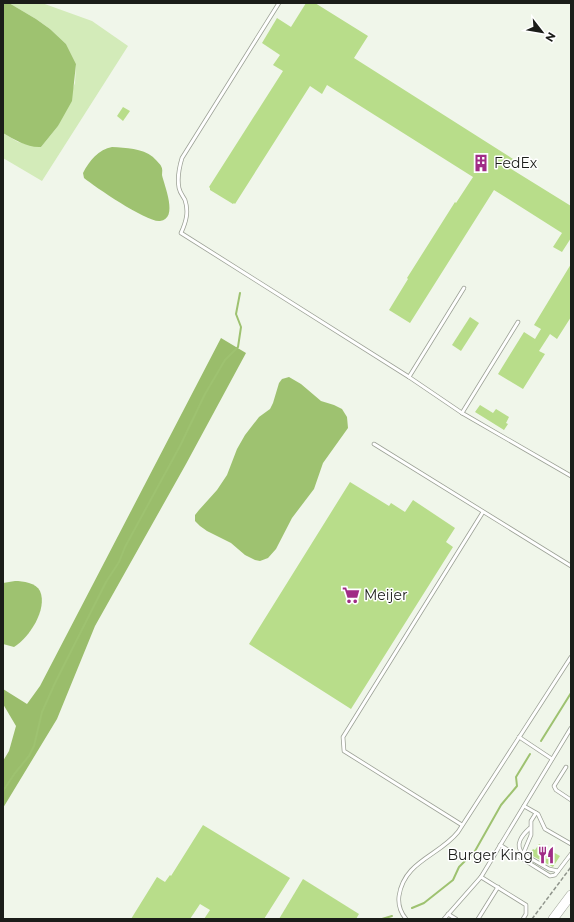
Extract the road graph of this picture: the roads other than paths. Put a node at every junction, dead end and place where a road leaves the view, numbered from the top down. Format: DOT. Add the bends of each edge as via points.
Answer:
graph roads {
  1 [pos="280,3"];
  2 [pos="464,288"];
  3 [pos="518,322"];
  4 [pos="410,377"];
  5 [pos="462,413"];
  6 [pos="374,444"];
  7 [pos="571,476"];
  8 [pos="483,512"];
  9 [pos="571,566"];
  10 [pos="571,657"];
  11 [pos="571,728"];
  12 [pos="570,734"];
  13 [pos="519,737"];
  14 [pos="552,759"];
  15 [pos="566,767"];
  16 [pos="571,800"];
  17 [pos="524,806"];
  18 [pos="536,813"];
  19 [pos="462,824"];
  20 [pos="530,828"];
  21 [pos="500,844"];
  22 [pos="571,844"];
  23 [pos="523,854"];
  24 [pos="571,854"];
  25 [pos="558,871"];
  26 [pos="481,877"];
  27 [pos="498,887"];
  28 [pos="571,895"];
  29 [pos="448,914"];
  30 [pos="406,919"];
  31 [pos="444,919"];
  32 [pos="456,919"];
  33 [pos="478,919"];
  34 [pos="523,919"];
  35 [pos="553,919"];
  1 -- 4 [label="lane" via="182,158 178,180 187,212 181,233"];
  2 -- 4 [label="lane"];
  3 -- 5 [label="lane"];
  4 -- 5 [label="lane"];
  5 -- 7 [label="lane"];
  6 -- 8 [label="lane"];
  8 -- 9 [label="lane"];
  8 -- 19 [label="lane" via="343,737 344,751"];
  10 -- 13 [label="lane"];
  11 -- 12 [label="lane"];
  12 -- 14 [label="lane"];
  13 -- 14 [label="lane"];
  13 -- 19 [label="lane"];
  14 -- 17 [label="lane"];
  15 -- 16 [label="lane" via="555,788"];
  17 -- 18 [label="lane"];
  17 -- 21 [label="lane"];
  18 -- 20 [label="lane"];
  18 -- 22 [label="lane" via="545,829"];
  19 -- 30 [label="lane" via="451,840 409,871 401,885 399,900"];
  20 -- 23 [label="lane" via="531,835"];
  20 -- 23 [label="lane" via="518,845"];
  21 -- 25 [label="lane" via="550,876"];
  21 -- 26 [label="lane"];
  23 -- 25 [label="lane" via="549,869"];
  24 -- 25 [label="lane"];
  26 -- 27 [label="lane"];
  26 -- 29 [label="lane"];
  27 -- 33 [label="lane"];
  27 -- 34 [label="lane" via="526,905"];
  28 -- 35 [label="main road"];
  29 -- 31 [label="lane"];
  29 -- 32 [label="lane"];
}
